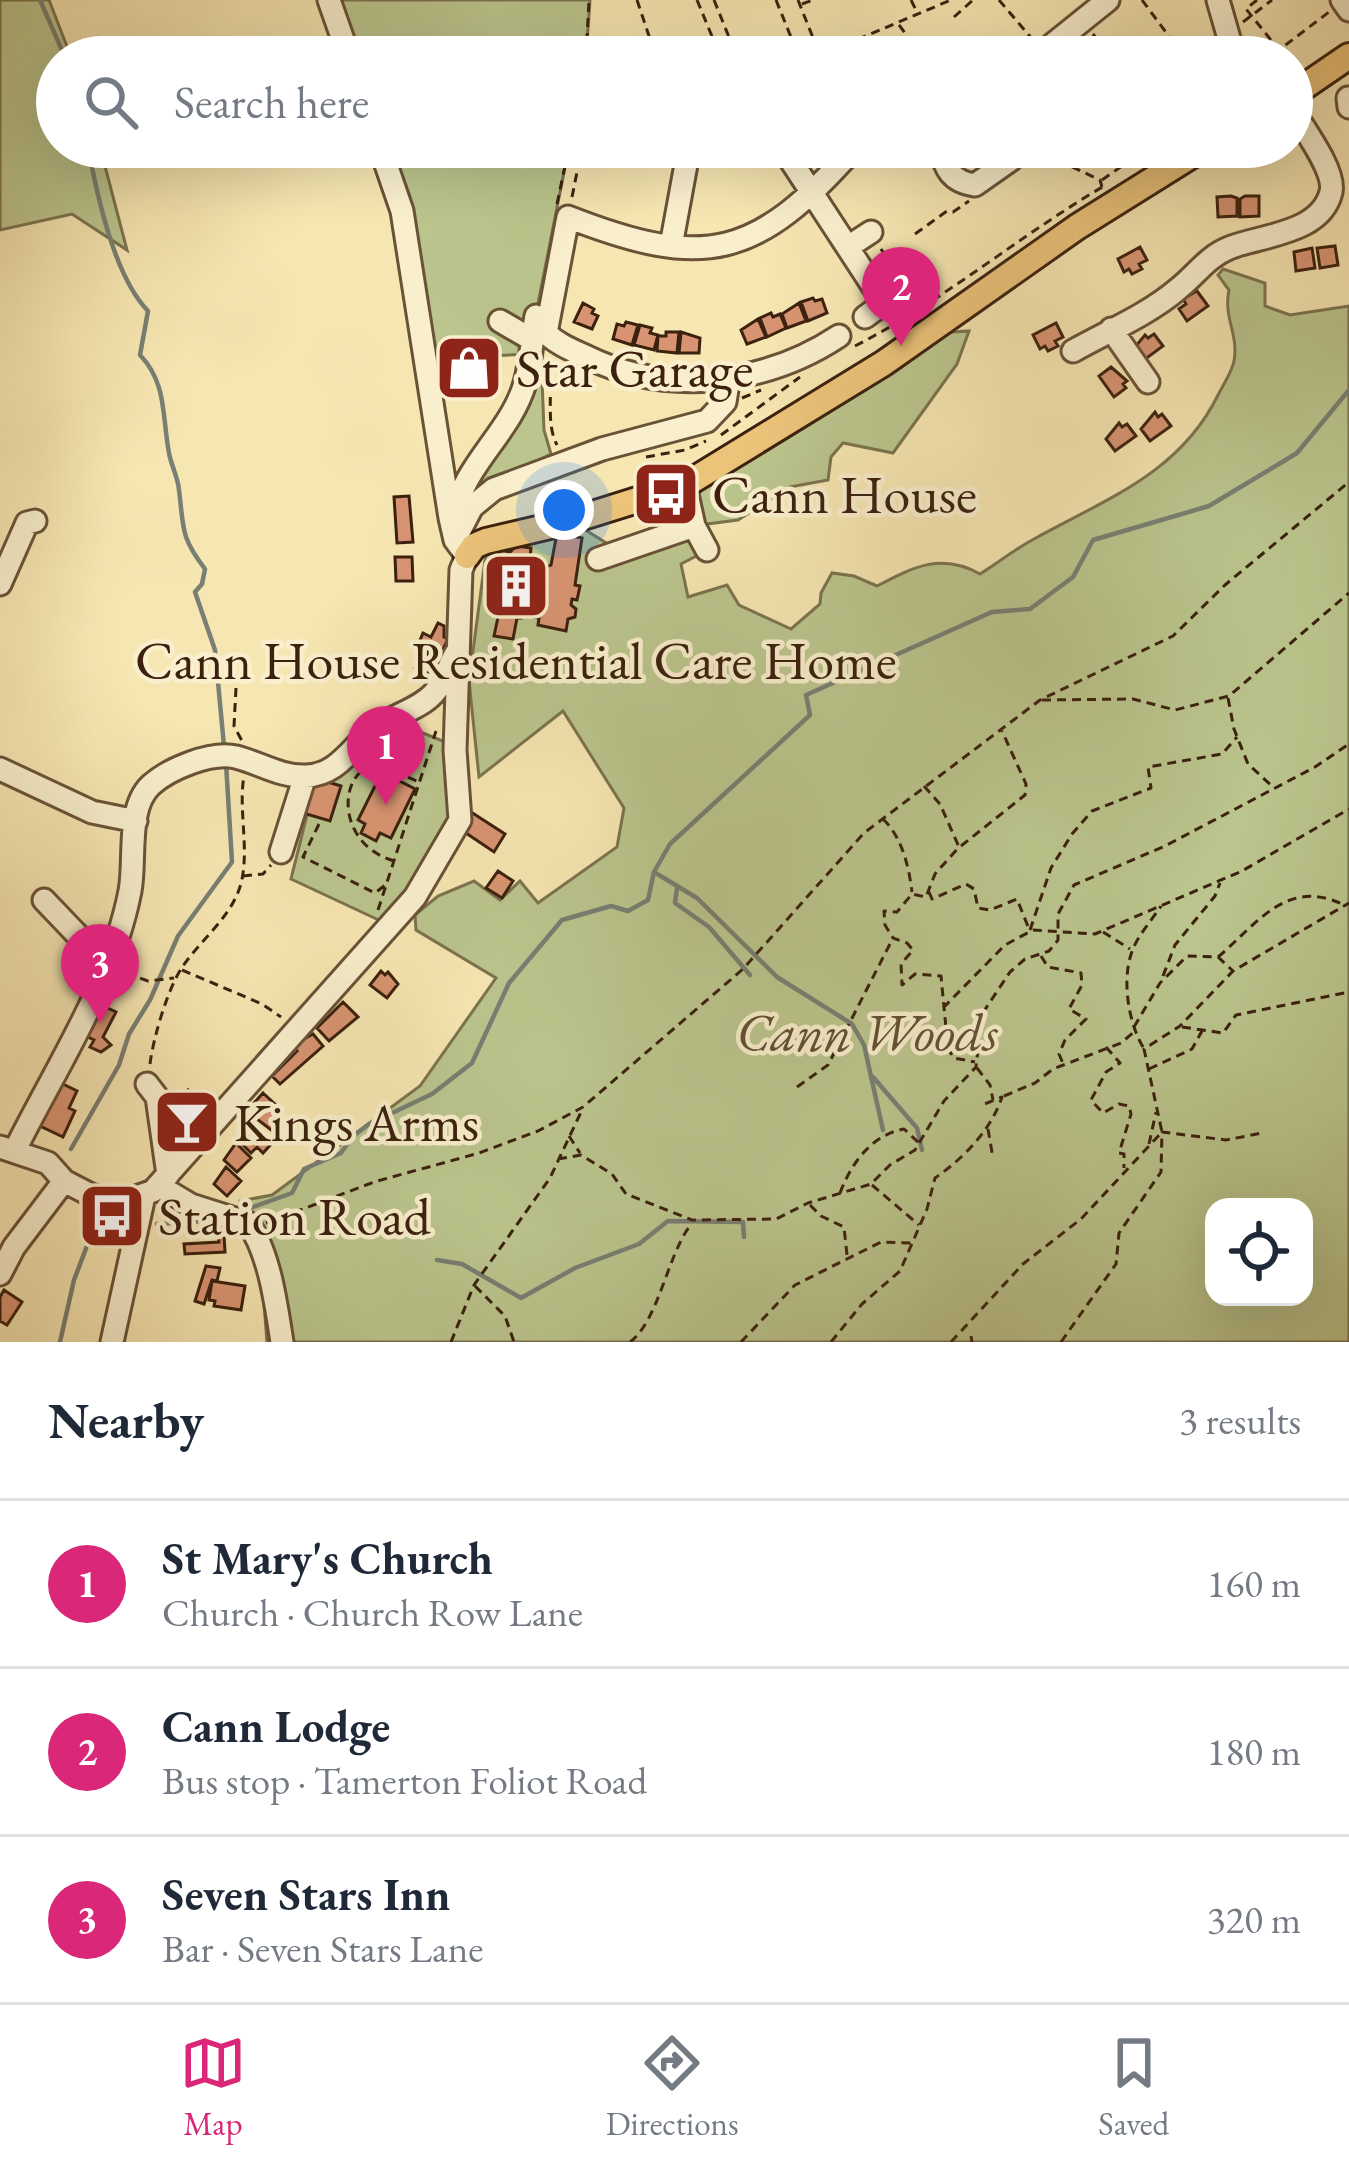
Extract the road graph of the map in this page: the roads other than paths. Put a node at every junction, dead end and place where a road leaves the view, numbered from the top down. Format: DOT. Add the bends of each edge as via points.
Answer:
graph roads {
  1 [pos="329,0"];
  2 [pos="1108,0"];
  3 [pos="1218,0"];
  4 [pos="1342,0"];
  5 [pos="1349,10"];
  6 [pos="342,36"];
  7 [pos="1062,36"];
  8 [pos="1228,36"];
  9 [pos="1349,56"];
  10 [pos="1313,81"];
  11 [pos="1348,98"];
  12 [pos="1349,107"];
  13 [pos="1313,138"];
  14 [pos="388,168"];
  15 [pos="685,168"];
  16 [pos="797,168"];
  17 [pos="836,168"];
  18 [pos="946,168"];
  19 [pos="999,168"];
  20 [pos="1171,168"];
  21 [pos="1339,173"];
  22 [pos="814,192"];
  23 [pos="871,232"];
  24 [pos="671,246"];
  25 [pos="848,247"];
  26 [pos="865,317"];
  27 [pos="500,321"];
  28 [pos="1111,329"];
  29 [pos="541,331"];
  30 [pos="846,341"];
  31 [pos="1073,351"];
  32 [pos="730,377"];
  33 [pos="1148,382"];
  34 [pos="455,473"];
  35 [pos="685,485"];
  36 [pos="448,505"];
  37 [pos="35,521"];
  38 [pos="694,526"];
  39 [pos="458,541"];
  40 [pos="707,550"];
  41 [pos="598,560"];
  42 [pos="0,584"];
  43 [pos="460,644"];
  44 [pos="0,769"];
  45 [pos="305,776"];
  46 [pos="136,820"];
  47 [pos="276,858"];
  48 [pos="44,901"];
  49 [pos="107,966"];
  50 [pos="147,1084"];
  51 [pos="8,1149"];
  52 [pos="64,1181"];
  53 [pos="157,1186"];
  54 [pos="7,1242"];
  55 [pos="0,1274"];
  56 [pos="112,1342"];
  57 [pos="282,1342"];
  1 -- 6 [label="street"];
  2 -- 7 [label="street"];
  3 -- 8 [label="street"];
  4 -- 5 [label="street"];
  9 -- 10 [label="main road"];
  11 -- 12 [label="street"];
  13 -- 21 [label="street"];
  14 -- 36 [label="street" via="403,211"];
  15 -- 24 [label="street"];
  16 -- 22 [label="street"];
  17 -- 22 [label="street"];
  18 -- 19 [label="street" via="975,185"];
  20 -- 35 [label="main road" via="884,363"];
  21 -- 28 [label="street" via="1307,223 1227,249"];
  22 -- 24 [label="street" via="773,226 723,247"];
  22 -- 25 [label="street"];
  23 -- 25 [label="street"];
  24 -- 29 [label="street" via="568,217"];
  25 -- 26 [label="street" via="884,303"];
  27 -- 29 [label="street"];
  28 -- 31 [label="street"];
  28 -- 33 [label="street"];
  29 -- 32 [label="street" via="637,377"];
  29 -- 39 [label="street" via="525,384 457,498"];
  30 -- 32 [label="street"];
  32 -- 39 [label="street" via="725,402 707,421 494,488 472,507"];
  34 -- 36 [label="street"];
  35 -- 38 [label="street"];
  35 -- 39 [label="main road" via="474,546"];
  36 -- 39 [label="street"];
  37 -- 42 [label="street" via="15,543"];
  38 -- 40 [label="street"];
  38 -- 41 [label="street"];
  39 -- 43 [label="street"];
  43 -- 45 [label="street" via="434,694 373,730 327,773"];
  43 -- 53 [label="street" via="460,820 415,897"];
  44 -- 46 [label="street" via="92,812"];
  45 -- 46 [label="street" via="232,758 196,762 148,787"];
  45 -- 47 [label="street"];
  46 -- 49 [label="street" via="130,890"];
  48 -- 49 [label="street"];
  49 -- 51 [label="street"];
  50 -- 53 [label="street" via="157,1097"];
  51 -- 52 [label="street" via="47,1163"];
  52 -- 53 [label="street" via="120,1203"];
  52 -- 54 [label="street"];
  53 -- 56 [label="street"];
  53 -- 57 [label="street" via="253,1229"];
  54 -- 55 [label="street"];
}
